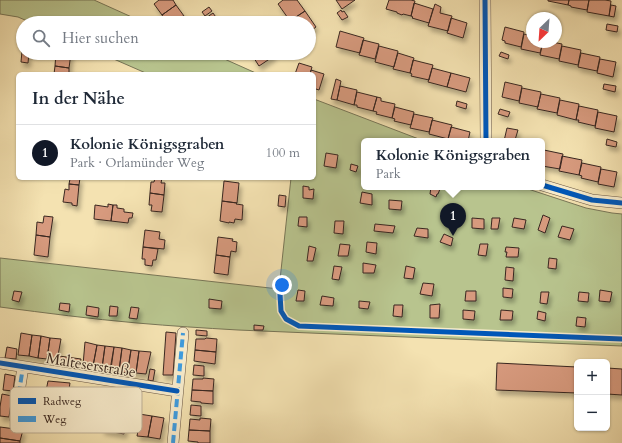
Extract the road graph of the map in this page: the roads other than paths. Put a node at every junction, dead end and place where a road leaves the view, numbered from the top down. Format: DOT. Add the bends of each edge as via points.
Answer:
graph roads {
  1 [pos="485,0"];
  2 [pos="486,138"];
  3 [pos="545,186"];
  4 [pos="622,203"];
  5 [pos="183,333"];
  6 [pos="0,363"];
  7 [pos="23,367"];
  8 [pos="20,387"];
  9 [pos="177,391"];
  10 [pos="173,443"];
  1 -- 2 [label="street"];
  3 -- 4 [label="street" via="592,200"];
  5 -- 9 [label="street"];
  6 -- 7 [label="street, Malteserstraße"];
  7 -- 8 [label="street"];
  7 -- 9 [label="street, Malteserstraße"];
  9 -- 10 [label="street"];
}
